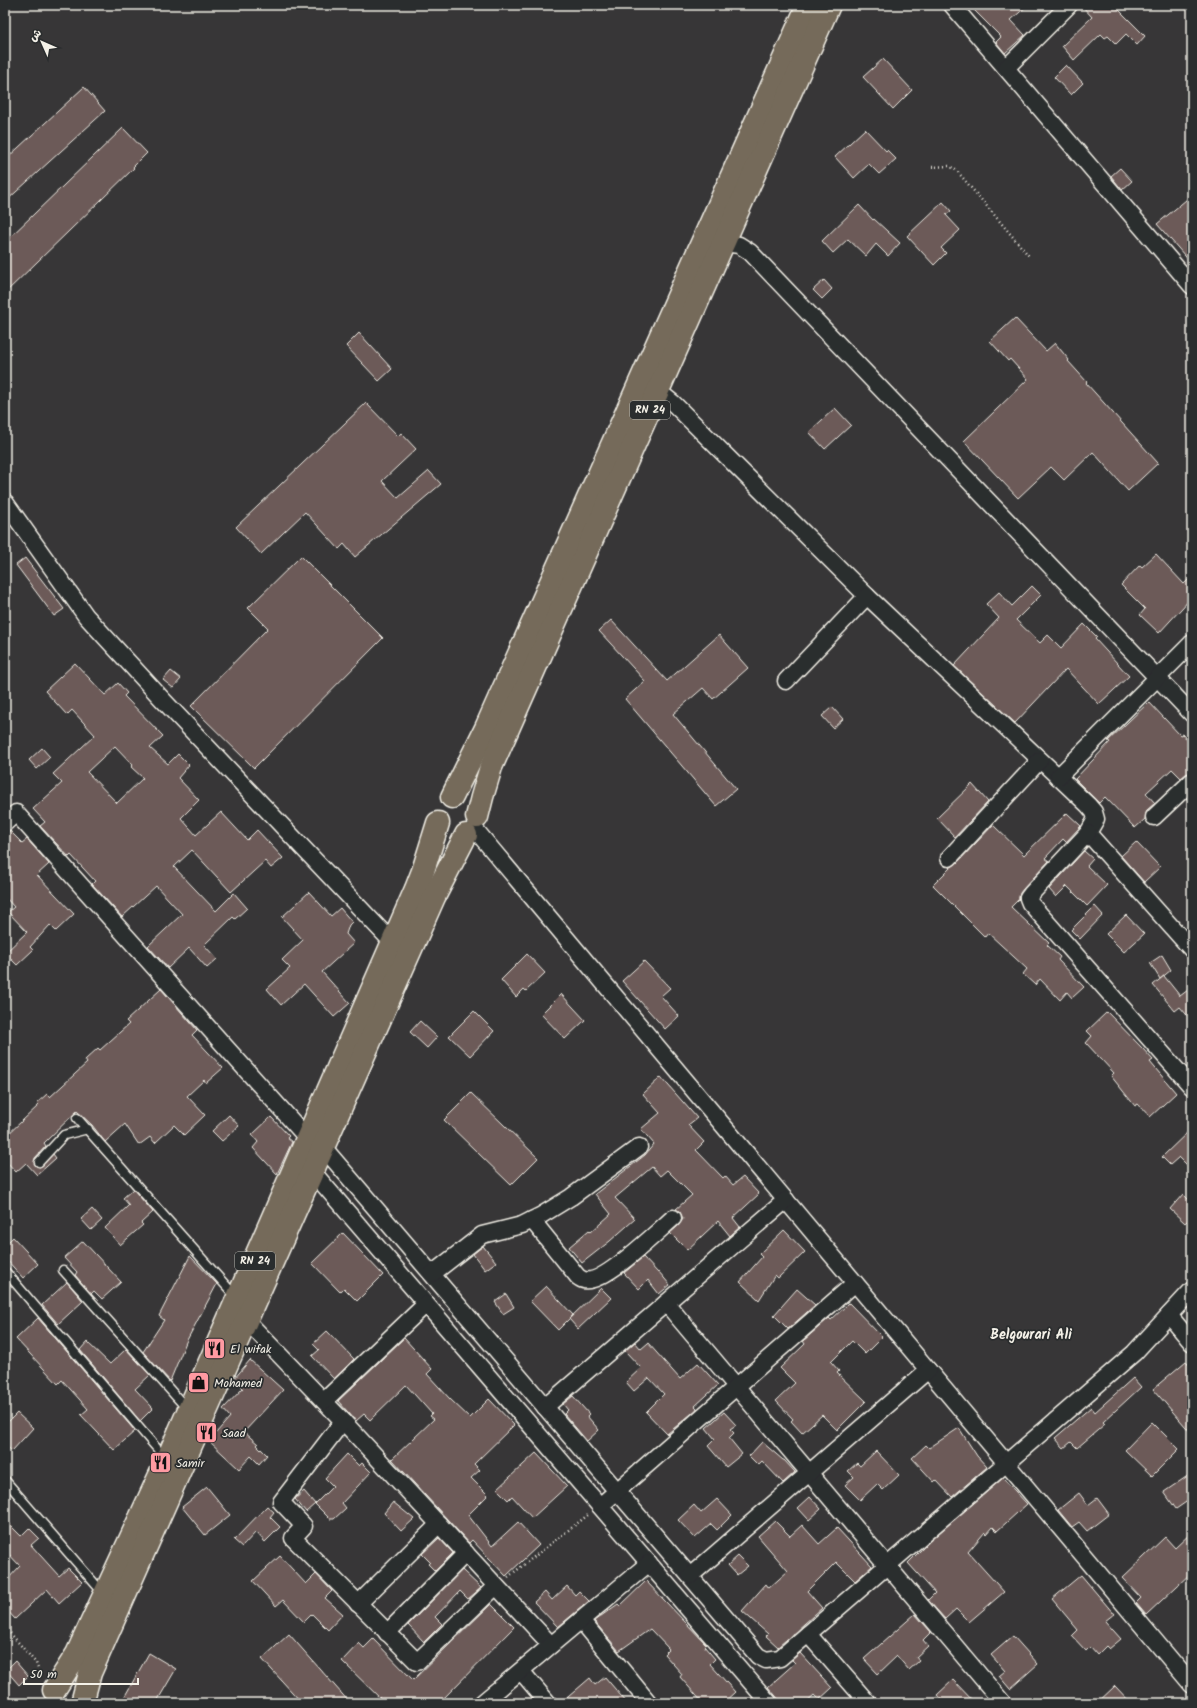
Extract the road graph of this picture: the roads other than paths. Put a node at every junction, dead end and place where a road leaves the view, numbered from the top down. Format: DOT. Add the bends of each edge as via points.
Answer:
graph roads {
  1 [pos="808,5"];
  2 [pos="829,5"];
  3 [pos="952,5"];
  4 [pos="1069,5"];
  5 [pos="1006,68"];
  6 [pos="724,243"];
  7 [pos="1192,286"];
  8 [pos="658,391"];
  9 [pos="5,502"];
  10 [pos="867,596"];
  11 [pos="1192,643"];
  12 [pos="1157,678"];
  13 [pos="786,681"];
  14 [pos="1192,714"];
  15 [pos="1040,760"];
  16 [pos="1058,776"];
  17 [pos="1192,781"];
  18 [pos="452,797"];
  19 [pos="1154,817"];
  20 [pos="438,822"];
  21 [pos="5,823"];
  22 [pos="472,826"];
  23 [pos="1088,833"];
  24 [pos="949,858"];
  25 [pos="393,943"];
  26 [pos="1192,950"];
  27 [pos="1192,1087"];
  28 [pos="77,1118"];
  29 [pos="88,1129"];
  30 [pos="315,1143"];
  31 [pos="639,1147"];
  32 [pos="39,1162"];
  33 [pos="312,1172"];
  34 [pos="786,1200"];
  35 [pos="672,1218"];
  36 [pos="532,1220"];
  37 [pos="63,1270"];
  38 [pos="5,1271"];
  39 [pos="432,1274"];
  40 [pos="855,1283"];
  41 [pos="1192,1290"];
  42 [pos="238,1300"];
  43 [pos="666,1303"];
  44 [pos="426,1304"];
  45 [pos="1169,1315"];
  46 [pos="246,1320"];
  47 [pos="1192,1343"];
  48 [pos="928,1370"];
  49 [pos="736,1387"];
  50 [pos="324,1401"];
  51 [pos="546,1407"];
  52 [pos="189,1411"];
  53 [pos="343,1421"];
  54 [pos="167,1460"];
  55 [pos="1006,1463"];
  56 [pos="809,1473"];
  57 [pos="5,1480"];
  58 [pos="618,1491"];
  59 [pos="600,1506"];
  60 [pos="439,1524"];
  61 [pos="466,1553"];
  62 [pos="649,1563"];
  63 [pos="887,1566"];
  64 [pos="690,1576"];
  65 [pos="496,1586"];
  66 [pos="105,1596"];
  67 [pos="358,1604"];
  68 [pos="581,1620"];
  69 [pos="387,1633"];
  70 [pos="808,1634"];
  71 [pos="551,1645"];
  72 [pos="520,1671"];
  73 [pos="1192,1685"];
  74 [pos="48,1696"];
  75 [pos="81,1703"];
  76 [pos="482,1703"];
  77 [pos="548,1703"];
  78 [pos="649,1703"];
  79 [pos="769,1703"];
  80 [pos="868,1703"];
  81 [pos="1003,1703"];
  1 -- 18 [label="highway, RN 24" via="489,720"];
  2 -- 6 [label="highway, RN 24"];
  3 -- 5 [label="street"];
  4 -- 5 [label="street"];
  5 -- 7 [label="street"];
  6 -- 8 [label="highway, RN 24"];
  6 -- 12 [label="street" via="739,245 750,252"];
  8 -- 10 [label="street"];
  8 -- 22 [label="highway, RN 24" via="491,767"];
  9 -- 25 [label="street" via="86,616"];
  10 -- 13 [label="street"];
  10 -- 15 [label="street"];
  11 -- 12 [label="street"];
  12 -- 14 [label="street"];
  12 -- 16 [label="street"];
  15 -- 16 [label="street"];
  15 -- 24 [label="street"];
  16 -- 23 [label="street" via="1094,812 1096,819"];
  17 -- 19 [label="street"];
  18 -- 20 [label="highway" via="438,810"];
  18 -- 22 [label="highway" via="458,796 474,805"];
  20 -- 22 [label="highway" via="446,833 459,837"];
  20 -- 25 [label="highway, RN 24" via="423,871"];
  21 -- 30 [label="street" via="16,813"];
  22 -- 30 [label="highway, RN 24" via="434,897"];
  22 -- 34 [label="street"];
  23 -- 26 [label="street"];
  23 -- 27 [label="street" via="1028,898"];
  25 -- 30 [label="highway, RN 24"];
  28 -- 29 [label="lane"];
  29 -- 32 [label="lane" via="64,1135"];
  29 -- 42 [label="lane"];
  30 -- 33 [label="highway, RN 24"];
  30 -- 39 [label="street"];
  30 -- 42 [label="highway, RN 24"];
  31 -- 36 [label="street" via="571,1196"];
  33 -- 44 [label="street"];
  33 -- 46 [label="highway, RN 24"];
  34 -- 40 [label="street"];
  34 -- 43 [label="street"];
  35 -- 36 [label="street" via="615,1268 594,1279 584,1281"];
  36 -- 39 [label="street" via="522,1225 482,1234"];
  37 -- 52 [label="lane"];
  38 -- 54 [label="lane"];
  39 -- 51 [label="street"];
  40 -- 48 [label="street"];
  40 -- 49 [label="street"];
  41 -- 45 [label="street"];
  42 -- 52 [label="highway, RN 24"];
  43 -- 49 [label="street"];
  43 -- 51 [label="street"];
  44 -- 50 [label="street"];
  44 -- 59 [label="street"];
  45 -- 47 [label="street"];
  45 -- 55 [label="street" via="1134,1353"];
  46 -- 50 [label="street"];
  46 -- 75 [label="highway, RN 24" via="90,1673"];
  48 -- 55 [label="street"];
  48 -- 56 [label="street"];
  49 -- 56 [label="street"];
  49 -- 58 [label="street"];
  50 -- 53 [label="street"];
  51 -- 58 [label="street"];
  52 -- 54 [label="highway, RN 24"];
  53 -- 60 [label="street"];
  53 -- 67 [label="street" via="281,1502 304,1526 293,1538"];
  54 -- 66 [label="highway, RN 24"];
  55 -- 63 [label="street"];
  55 -- 73 [label="street"];
  56 -- 63 [label="street"];
  56 -- 64 [label="street"];
  57 -- 66 [label="lane"];
  58 -- 59 [label="street"];
  58 -- 64 [label="street"];
  59 -- 62 [label="street"];
  60 -- 61 [label="street"];
  60 -- 67 [label="street"];
  61 -- 65 [label="street"];
  61 -- 69 [label="street"];
  62 -- 68 [label="street"];
  62 -- 79 [label="street"];
  63 -- 70 [label="street"];
  63 -- 81 [label="street"];
  64 -- 70 [label="street" via="758,1656 766,1660 780,1658"];
  65 -- 69 [label="street" via="417,1662"];
  65 -- 71 [label="street"];
  66 -- 74 [label="highway, RN 24" via="77,1654"];
  67 -- 69 [label="street"];
  68 -- 71 [label="street"];
  68 -- 78 [label="street"];
  70 -- 80 [label="street"];
  71 -- 72 [label="street"];
  72 -- 76 [label="street"];
  72 -- 77 [label="street"];
  74 -- 75 [label="highway" via="60,1689 72,1692"];
}
